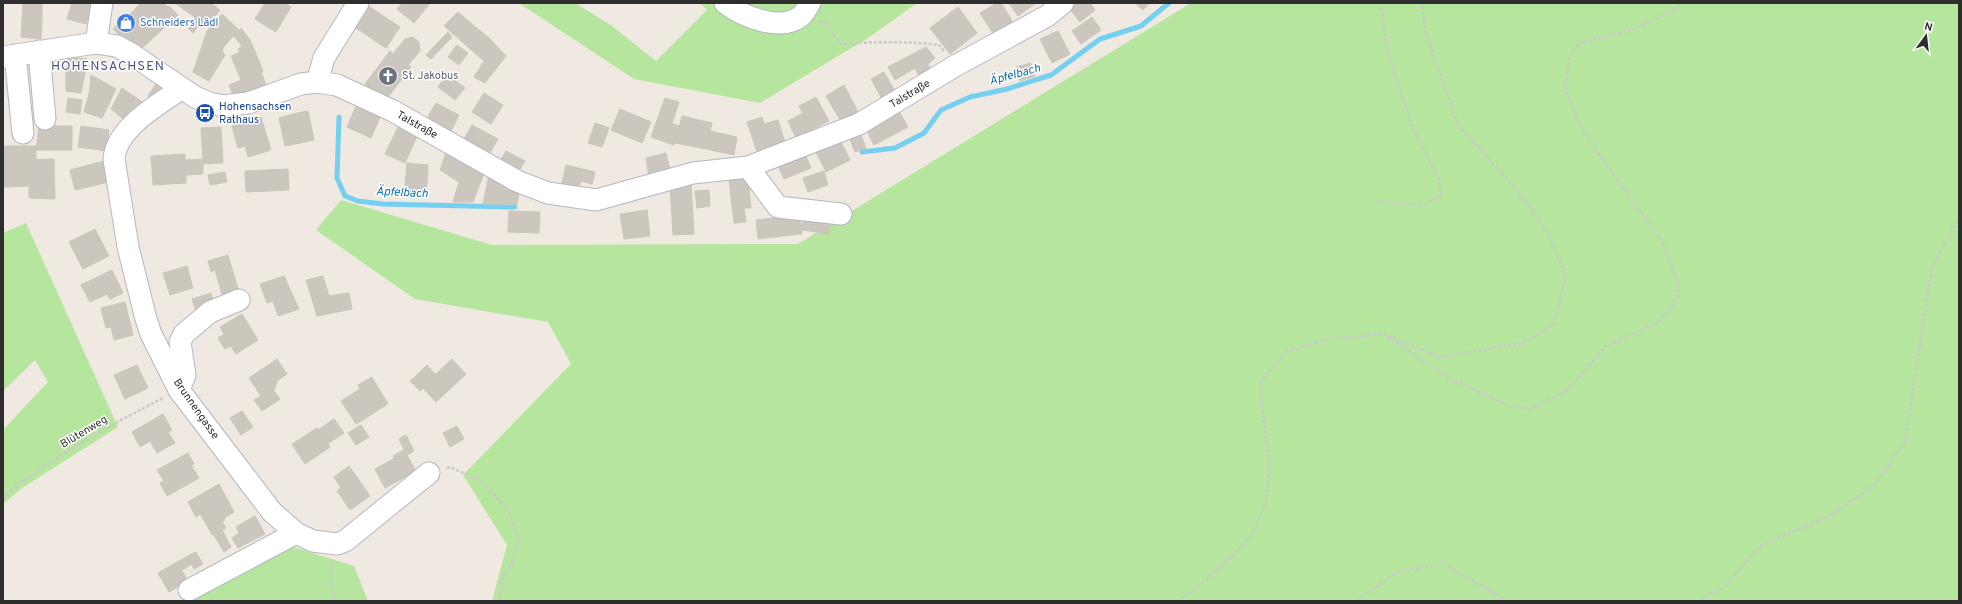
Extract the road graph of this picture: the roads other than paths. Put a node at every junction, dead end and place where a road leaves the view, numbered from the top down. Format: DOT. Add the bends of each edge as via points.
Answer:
graph roads {
  1 [pos="102,3"];
  2 [pos="358,3"];
  3 [pos="725,3"];
  4 [pos="1063,3"];
  5 [pos="806,9"];
  6 [pos="96,43"];
  7 [pos="39,51"];
  8 [pos="9,56"];
  9 [pos="317,82"];
  10 [pos="181,89"];
  11 [pos="45,119"];
  12 [pos="23,133"];
  13 [pos="748,167"];
  14 [pos="841,214"];
  15 [pos="239,300"];
  16 [pos="179,390"];
  17 [pos="429,474"];
  18 [pos="296,533"];
  19 [pos="189,590"];
  1 -- 6 [label="street"];
  2 -- 9 [label="street" via="324,58"];
  3 -- 5 [label="street" via="755,20 776,22 792,21"];
  4 -- 13 [label="street, Talstraße" via="1047,16 955,66 859,124"];
  6 -- 7 [label="street, Talstraße"];
  6 -- 10 [label="street, Talstraße" via="117,46"];
  7 -- 8 [label="street, Talstraße"];
  7 -- 11 [label="street"];
  8 -- 12 [label="street"];
  9 -- 10 [label="street, Talstraße" via="301,84 236,106 209,103"];
  9 -- 13 [label="street, Talstraße" via="337,85 393,111 517,181 548,193 596,200 693,173"];
  10 -- 16 [label="street, Brunnengasse" via="138,118 114,152 128,247 146,319"];
  13 -- 14 [label="street" via="778,207"];
  15 -- 16 [label="street" via="210,312 184,334 180,342 185,375"];
  16 -- 18 [label="street, Brunnengasse" via="272,512"];
  17 -- 18 [label="street, Brunnengasse" via="345,542 337,544 313,541"];
  18 -- 19 [label="street"];
}
